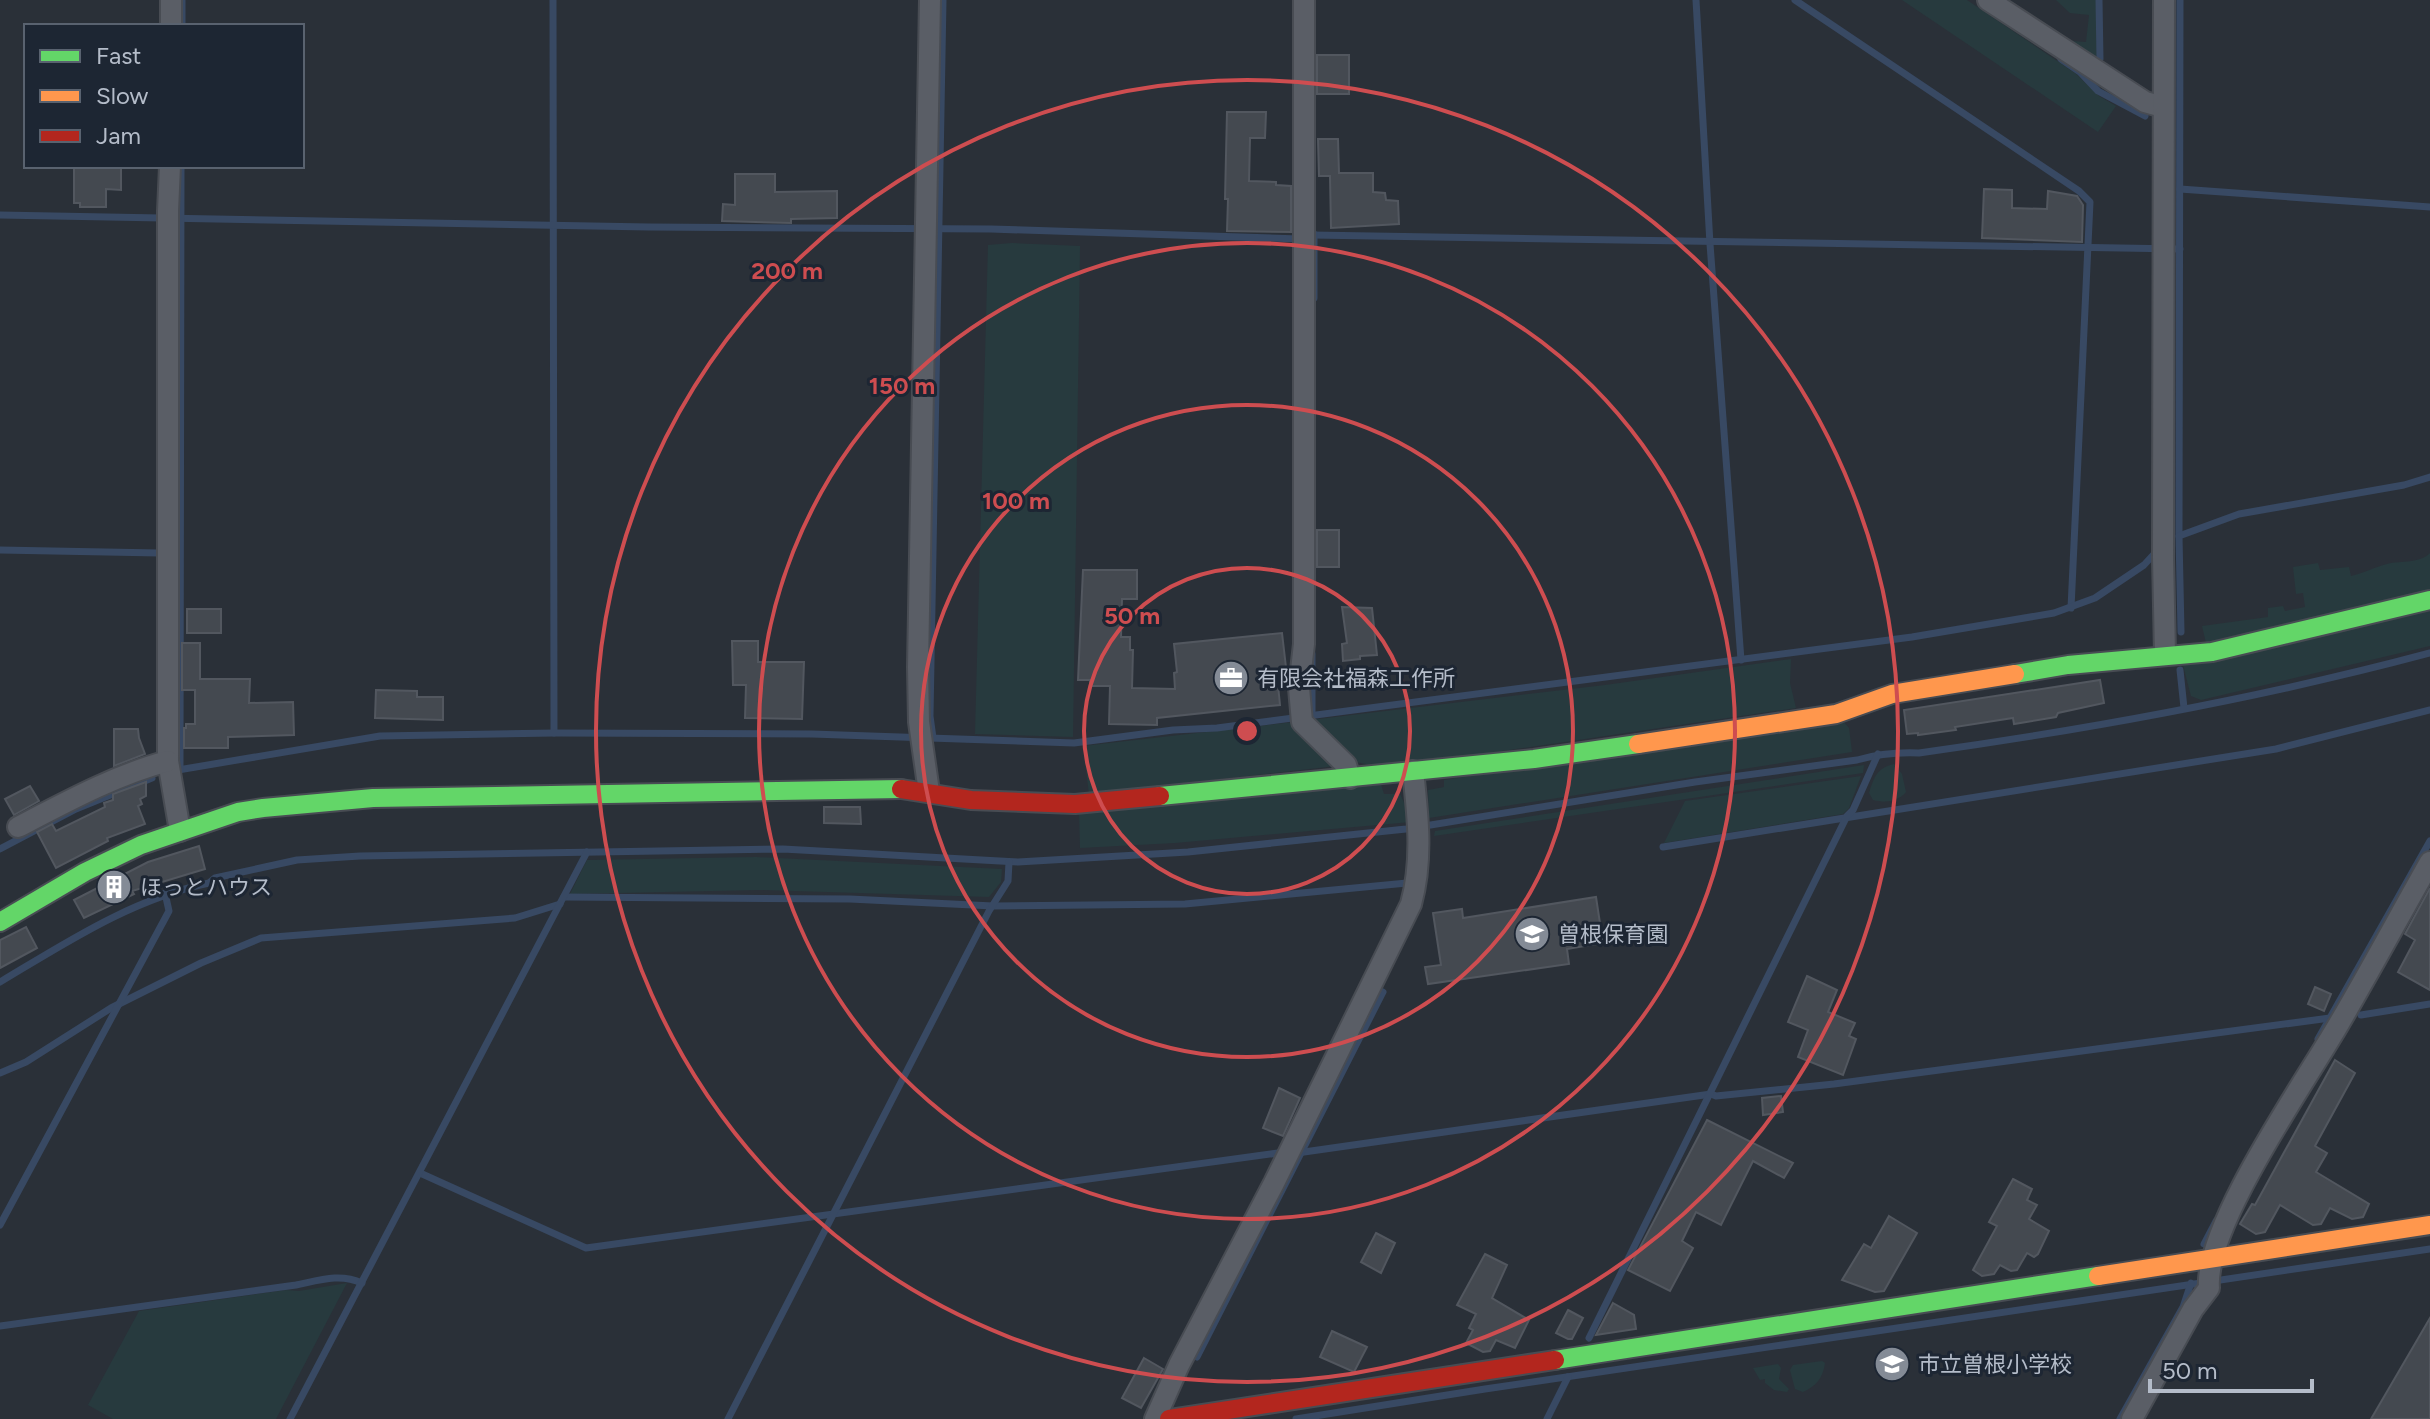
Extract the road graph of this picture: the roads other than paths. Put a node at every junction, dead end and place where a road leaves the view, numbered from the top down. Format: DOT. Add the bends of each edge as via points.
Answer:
graph roads {
  1 [pos="171,0"];
  2 [pos="930,0"];
  3 [pos="1304,0"];
  4 [pos="1988,0"];
  5 [pos="2164,0"];
  6 [pos="171,24"];
  7 [pos="2163,107"];
  8 [pos="170,168"];
  9 [pos="2430,600"];
  10 [pos="2165,655"];
  11 [pos="168,761"];
  12 [pos="1413,771"];
  13 [pos="1350,778"];
  14 [pos="929,792"];
  15 [pos="18,827"];
  16 [pos="180,831"];
  17 [pos="2430,862"];
  18 [pos="0,922"];
  19 [pos="2430,1225"];
  20 [pos="2210,1274"];
  21 [pos="1155,1419"];
  22 [pos="1169,1419"];
  23 [pos="2132,1419"];
  1 -- 6 [label="street"];
  2 -- 14 [label="street" via="918,667"];
  3 -- 13 [label="street" via="1304,644 1299,688 1302,717 1346,765"];
  4 -- 7 [label="street" via="2145,102"];
  5 -- 7 [label="street"];
  7 -- 10 [label="street"];
  8 -- 11 [label="street"];
  9 -- 10 [label="street" via="2212,652"];
  10 -- 12 [label="street" via="1892,694 1836,714 1534,759"];
  11 -- 15 [label="street" via="128,773"];
  11 -- 16 [label="street"];
  12 -- 13 [label="street"];
  12 -- 21 [label="street" via="1416,886 1400,929"];
  13 -- 14 [label="street" via="1075,804 971,800"];
  14 -- 16 [label="street" via="890,788 373,798 238,812"];
  16 -- 18 [label="street" via="108,859"];
  17 -- 20 [label="street" via="2241,1189 2218,1239"];
  19 -- 20 [label="street"];
  20 -- 22 [label="street" via="1621,1348"];
  20 -- 23 [label="street"];
}
